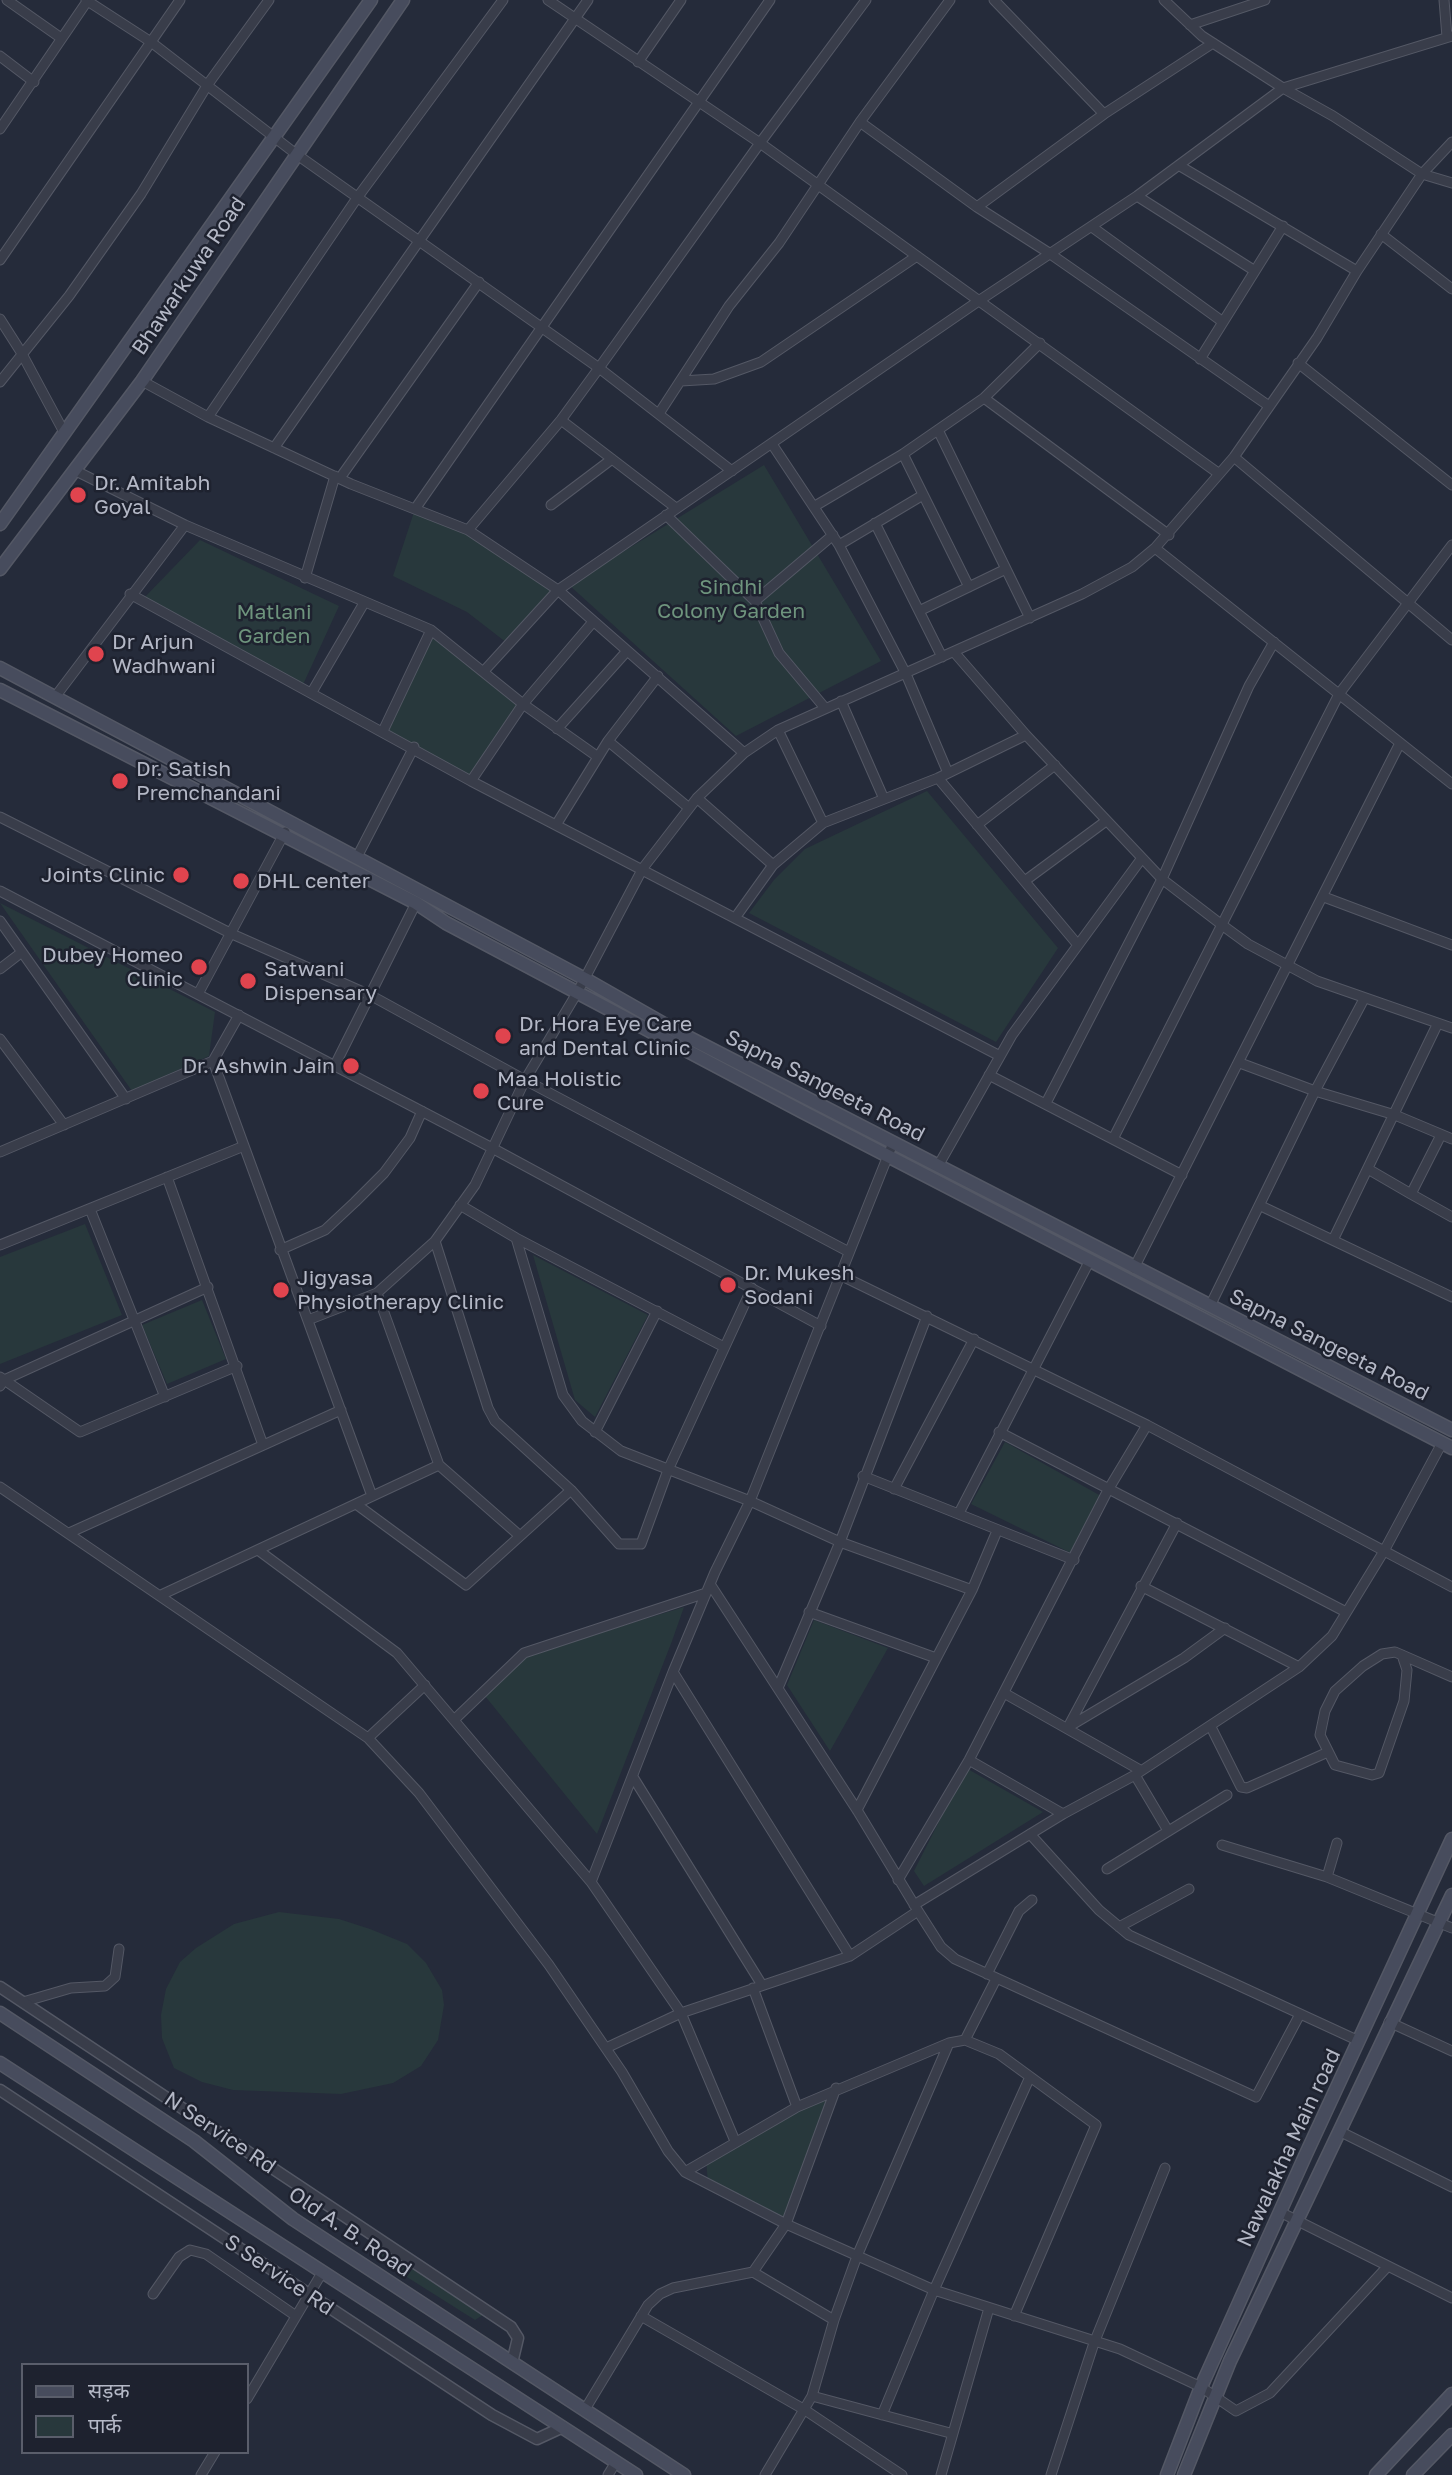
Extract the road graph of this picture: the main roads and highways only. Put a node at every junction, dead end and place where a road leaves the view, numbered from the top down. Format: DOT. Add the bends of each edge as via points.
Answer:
graph roads {
  1 [pos="371,0"];
  2 [pos="402,0"];
  3 [pos="0,524"];
  4 [pos="0,569"];
  5 [pos="0,668"];
  6 [pos="0,690"];
  7 [pos="1451,1425"];
  8 [pos="1447,1446"];
  9 [pos="1452,1839"];
  10 [pos="1452,1895"];
  11 [pos="1446,1926"];
  12 [pos="0,2013"];
  13 [pos="0,2063"];
  14 [pos="1452,2393"];
  15 [pos="1452,2435"];
  16 [pos="636,2475"];
  17 [pos="684,2475"];
  18 [pos="1167,2475"];
  19 [pos="1184,2475"];
  20 [pos="1376,2475"];
  21 [pos="1413,2475"];
  1 -- 3 [label="main road, Bhawarkuwa Road"];
  2 -- 4 [label="main road, Bhawarkuwa Road" via="142,381"];
  5 -- 7 [label="main road, Sapna Sangeeta Road" via="678,1032 1134,1268"];
  6 -- 8 [label="main road, Sapna Sangeeta Road" via="416,903 577,993"];
  9 -- 18 [label="main road, Nawalakha Main road" via="1280,2212"];
  10 -- 11 [label="main road, Nawalakha Main road"];
  11 -- 19 [label="main road, Nawalakha Main road" via="1389,2022 1230,2361"];
  12 -- 17 [label="main road, Old A. B. Road" via="194,2141 293,2219"];
  13 -- 16 [label="main road"];
  14 -- 20 [label="main road"];
  15 -- 21 [label="main road"];
}
